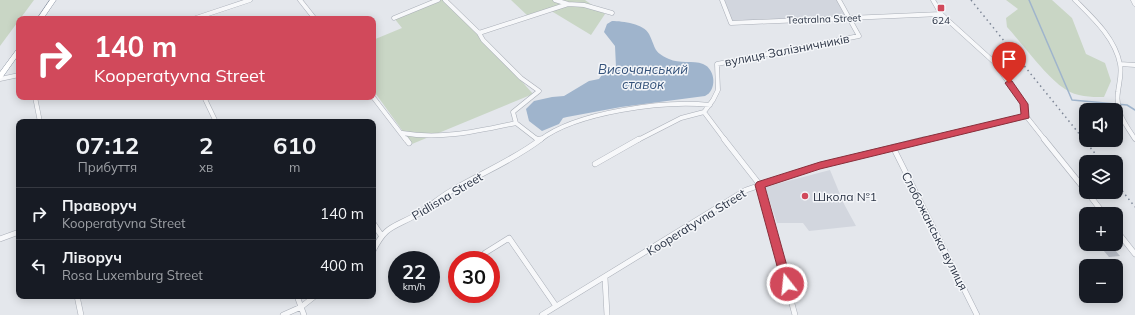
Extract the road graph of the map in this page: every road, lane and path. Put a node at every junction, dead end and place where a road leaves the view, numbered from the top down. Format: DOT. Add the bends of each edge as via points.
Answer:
graph roads {
  1 [pos="53,0"];
  2 [pos="250,0"];
  3 [pos="300,0"];
  4 [pos="438,0"];
  5 [pos="445,0"];
  6 [pos="555,0"];
  7 [pos="572,0"];
  8 [pos="722,0"];
  9 [pos="839,0"];
  10 [pos="933,0"];
  11 [pos="1075,0"];
  12 [pos="1133,0"];
  13 [pos="568,4"];
  14 [pos="578,4"];
  15 [pos="1135,4"];
  16 [pos="612,13"];
  17 [pos="941,14"];
  18 [pos="42,16"];
  19 [pos="202,16"];
  20 [pos="313,16"];
  21 [pos="394,18"];
  22 [pos="850,18"];
  23 [pos="479,33"];
  24 [pos="16,54"];
  25 [pos="1120,64"];
  26 [pos="1135,65"];
  27 [pos="16,75"];
  28 [pos="0,78"];
  29 [pos="36,100"];
  30 [pos="205,100"];
  31 [pos="375,100"];
  32 [pos="710,105"];
  33 [pos="704,112"];
  34 [pos="1026,116"];
  35 [pos="39,119"];
  36 [pos="215,119"];
  37 [pos="516,123"];
  38 [pos="402,133"];
  39 [pos="1135,139"];
  40 [pos="539,140"];
  41 [pos="409,144"];
  42 [pos="893,147"];
  43 [pos="595,164"];
  44 [pos="1079,183"];
  45 [pos="760,185"];
  46 [pos="1092,199"];
  47 [pos="1098,207"];
  48 [pos="376,228"];
  49 [pos="16,233"];
  50 [pos="381,235"];
  51 [pos="0,239"];
  52 [pos="1123,239"];
  53 [pos="376,245"];
  54 [pos="488,251"];
  55 [pos="1135,254"];
  56 [pos="604,278"];
  57 [pos="78,299"];
  58 [pos="298,299"];
  59 [pos="311,299"];
  60 [pos="556,306"];
  61 [pos="301,307"];
  62 [pos="82,315"];
  63 [pos="284,315"];
  64 [pos="304,315"];
  65 [pos="542,315"];
  66 [pos="607,315"];
  67 [pos="795,315"];
  68 [pos="977,315"];
  1 -- 18 [label="highway"];
  2 -- 19 [label="street"];
  3 -- 20 [label="street"];
  4 -- 21 [label="street"];
  5 -- 23 [label="street"];
  6 -- 13 [label="street"];
  7 -- 14 [label="street"];
  8 -- 22 [label="street, Teatralna Street" via="731,23"];
  9 -- 22 [label="street"];
  10 -- 17 [label="street"];
  11 -- 25 [label="street" via="1107,36"];
  12 -- 15 [label="street"];
  13 -- 14 [label="street"];
  13 -- 23 [label="street"];
  14 -- 16 [label="street"];
  17 -- 22 [label="street, Teatralna Street"];
  17 -- 34 [label="street" via="994,62 1024,104"];
  22 -- 32 [label="street, вулиця Залізничників" via="859,36 717,64 720,83 718,94"];
  23 -- 37 [label="street" via="483,40 538,92 513,112"];
  24 -- 28 [label="highway"];
  25 -- 26 [label="street"];
  25 -- 39 [label="street" via="1117,104"];
  27 -- 28 [label="street"];
  29 -- 35 [label="street"];
  30 -- 36 [label="street"];
  31 -- 38 [label="street"];
  32 -- 33 [label="street"];
  32 -- 40 [label="street, Pidlisna Street" via="682,103 587,117 559,128"];
  33 -- 43 [label="street" via="682,117 624,146"];
  33 -- 45 [label="street"];
  34 -- 42 [label="street, Kooperatyvna Street"];
  34 -- 44 [label="street"];
  37 -- 38 [label="street" via="434,138"];
  37 -- 40 [label="street"];
  38 -- 41 [label="street"];
  40 -- 50 [label="street, Pidlisna Street" via="530,149 451,191"];
  42 -- 45 [label="street, Kooperatyvna Street" via="820,165"];
  42 -- 68 [label="street, Слобожанська вулиця"];
  45 -- 56 [label="street, Kooperatyvna Street" via="746,190"];
  45 -- 67 [label="street"];
  46 -- 47 [label="street"];
  48 -- 50 [label="street"];
  49 -- 51 [label="street"];
  50 -- 53 [label="street"];
  52 -- 55 [label="street"];
  54 -- 60 [label="street" via="509,238"];
  56 -- 60 [label="street, Kooperatyvna Street"];
  56 -- 66 [label="street"];
  57 -- 62 [label="street"];
  58 -- 61 [label="street"];
  59 -- 61 [label="street"];
  60 -- 65 [label="street, Kooperatyvna Street"];
  61 -- 63 [label="street"];
  61 -- 64 [label="street"];
}
